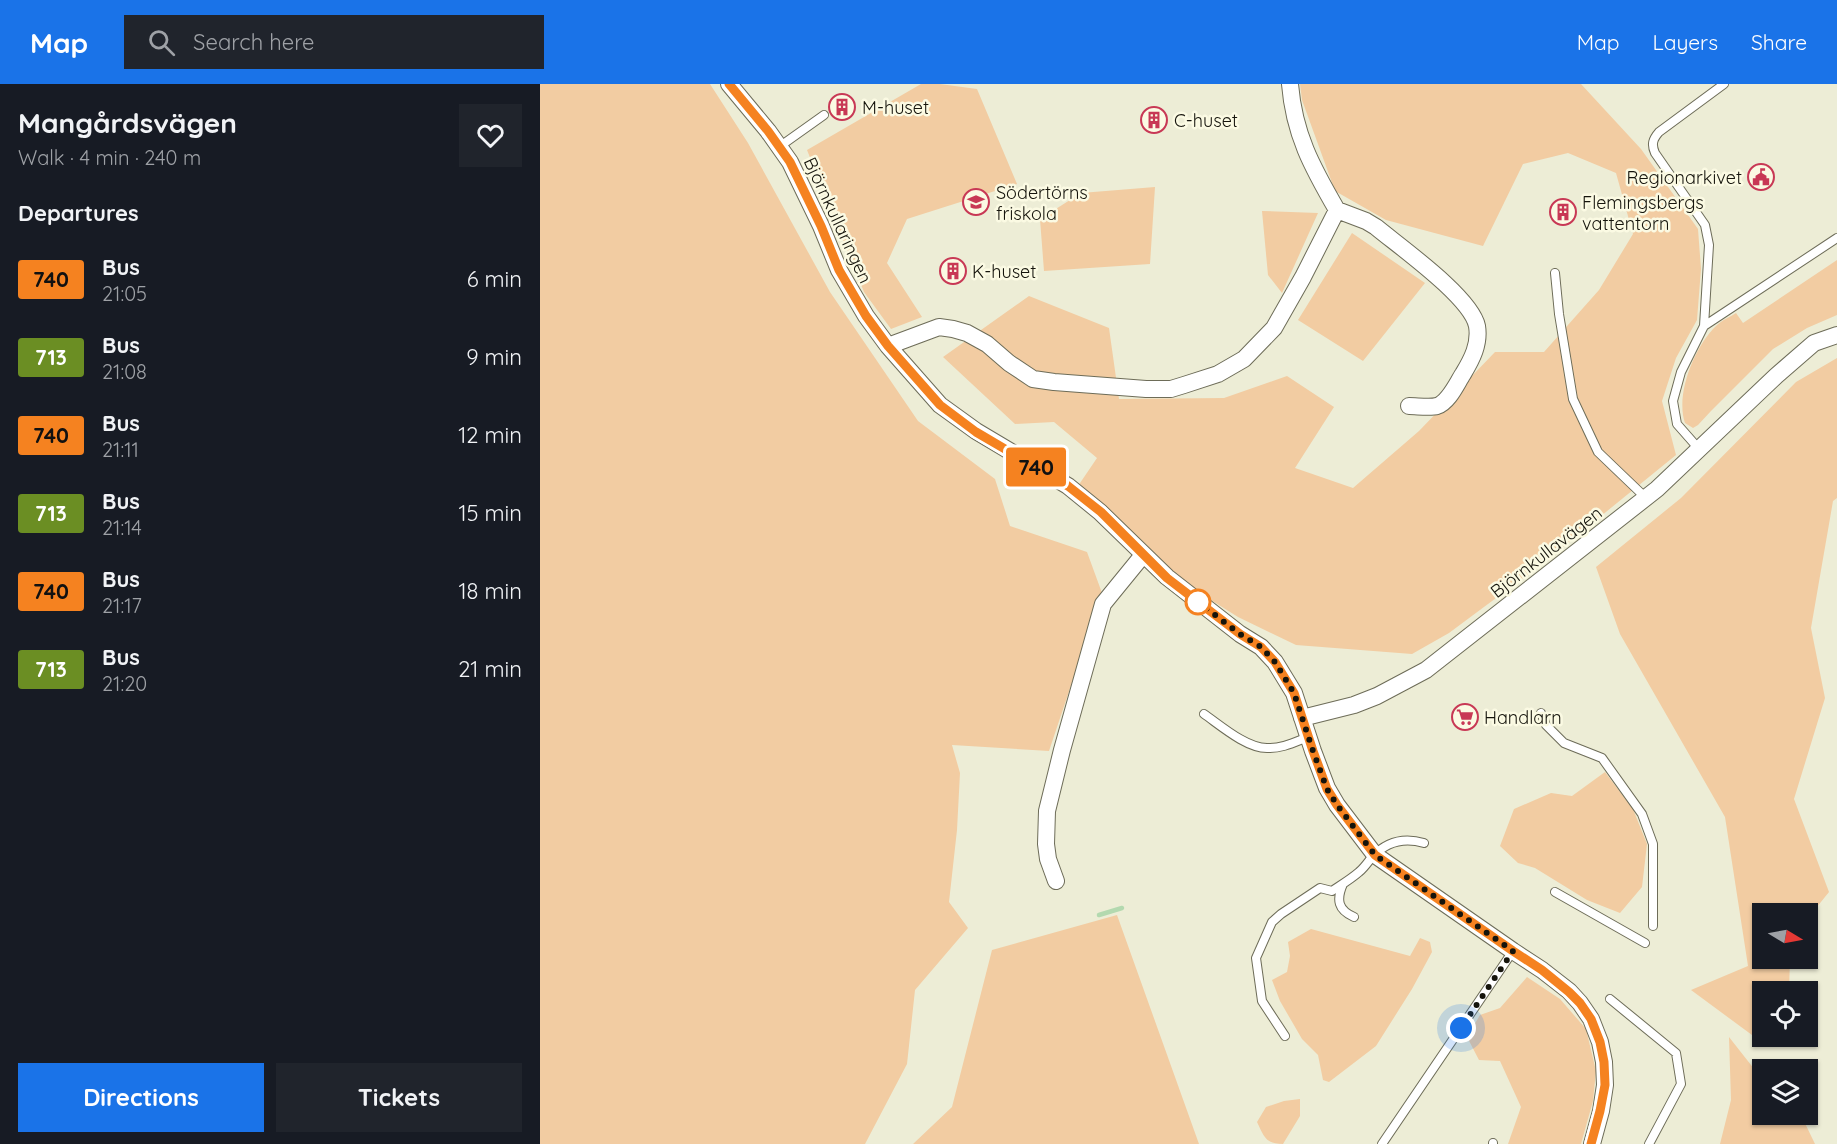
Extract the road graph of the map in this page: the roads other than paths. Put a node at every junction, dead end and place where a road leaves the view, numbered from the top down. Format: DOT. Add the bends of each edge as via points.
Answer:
graph roads {
  1 [pos="729,84"];
  2 [pos="1290,84"];
  3 [pos="1725,84"];
  4 [pos="824,115"];
  5 [pos="779,147"];
  6 [pos="1337,210"];
  7 [pos="1837,238"];
  8 [pos="1555,273"];
  9 [pos="1704,326"];
  10 [pos="1837,335"];
  11 [pos="888,346"];
  12 [pos="1409,406"];
  13 [pos="1700,449"];
  14 [pos="1646,498"];
  15 [pos="1143,555"];
  16 [pos="1541,713"];
  17 [pos="1204,714"];
  18 [pos="1302,718"];
  19 [pos="1308,737"];
  20 [pos="1425,843"];
  21 [pos="1375,855"];
  22 [pos="1056,881"];
  23 [pos="1343,883"];
  24 [pos="1555,892"];
  25 [pos="1354,917"];
  26 [pos="1653,926"];
  27 [pos="1645,943"];
  28 [pos="1513,951"];
  29 [pos="1610,999"];
  30 [pos="1285,1036"];
  31 [pos="1382,1144"];
  32 [pos="1592,1144"];
  33 [pos="1649,1144"];
  1 -- 5 [label="street, Björnkullaringen"];
  2 -- 6 [label="street" via="1296,126 1313,168"];
  3 -- 9 [label="lane" via="1659,132 1652,146 1705,225 1709,245"];
  4 -- 5 [label="lane"];
  5 -- 11 [label="street, Björnkullaringen" via="800,181 851,294"];
  6 -- 11 [label="street" via="1274,328 1244,359 1218,374 1184,386 1146,389 1033,379 987,344 953,328 939,327"];
  6 -- 12 [label="street" via="1376,227 1446,286 1471,312 1476,324 1474,355 1446,400 1437,406"];
  7 -- 9 [label="lane"];
  8 -- 14 [label="lane" via="1573,399 1599,452"];
  9 -- 13 [label="lane" via="1681,372 1673,401 1677,424"];
  10 -- 13 [label="street, Björnkullavägen" via="1814,344"];
  11 -- 15 [label="street, Björnkullaringen" via="940,405 976,432 1068,486 1101,512"];
  13 -- 14 [label="street, Björnkullavägen"];
  14 -- 18 [label="street, Björnkullavägen" via="1426,670 1354,705"];
  15 -- 18 [label="street, Björnkullaringen" via="1167,578 1261,647 1294,693"];
  15 -- 22 [label="street" via="1103,604 1062,750 1047,812 1046,844"];
  16 -- 26 [label="lane" via="1546,725 1564,743 1602,758 1642,814 1653,844"];
  17 -- 19 [label="lane" via="1243,741 1265,748 1287,746"];
  18 -- 19 [label="street"];
  19 -- 21 [label="street" via="1327,789"];
  20 -- 21 [label="lane" via="1389,843"];
  21 -- 23 [label="lane"];
  21 -- 28 [label="street"];
  23 -- 25 [label="lane" via="1338,901 1341,909"];
  23 -- 30 [label="lane" via="1332,891 1320,888 1281,914 1272,922 1256,958 1262,1001"];
  24 -- 27 [label="lane"];
  28 -- 31 [label="lane"];
  28 -- 32 [label="street" via="1569,992 1591,1019 1600,1042 1605,1085"];
  29 -- 33 [label="lane" via="1676,1053 1681,1084"];
}
